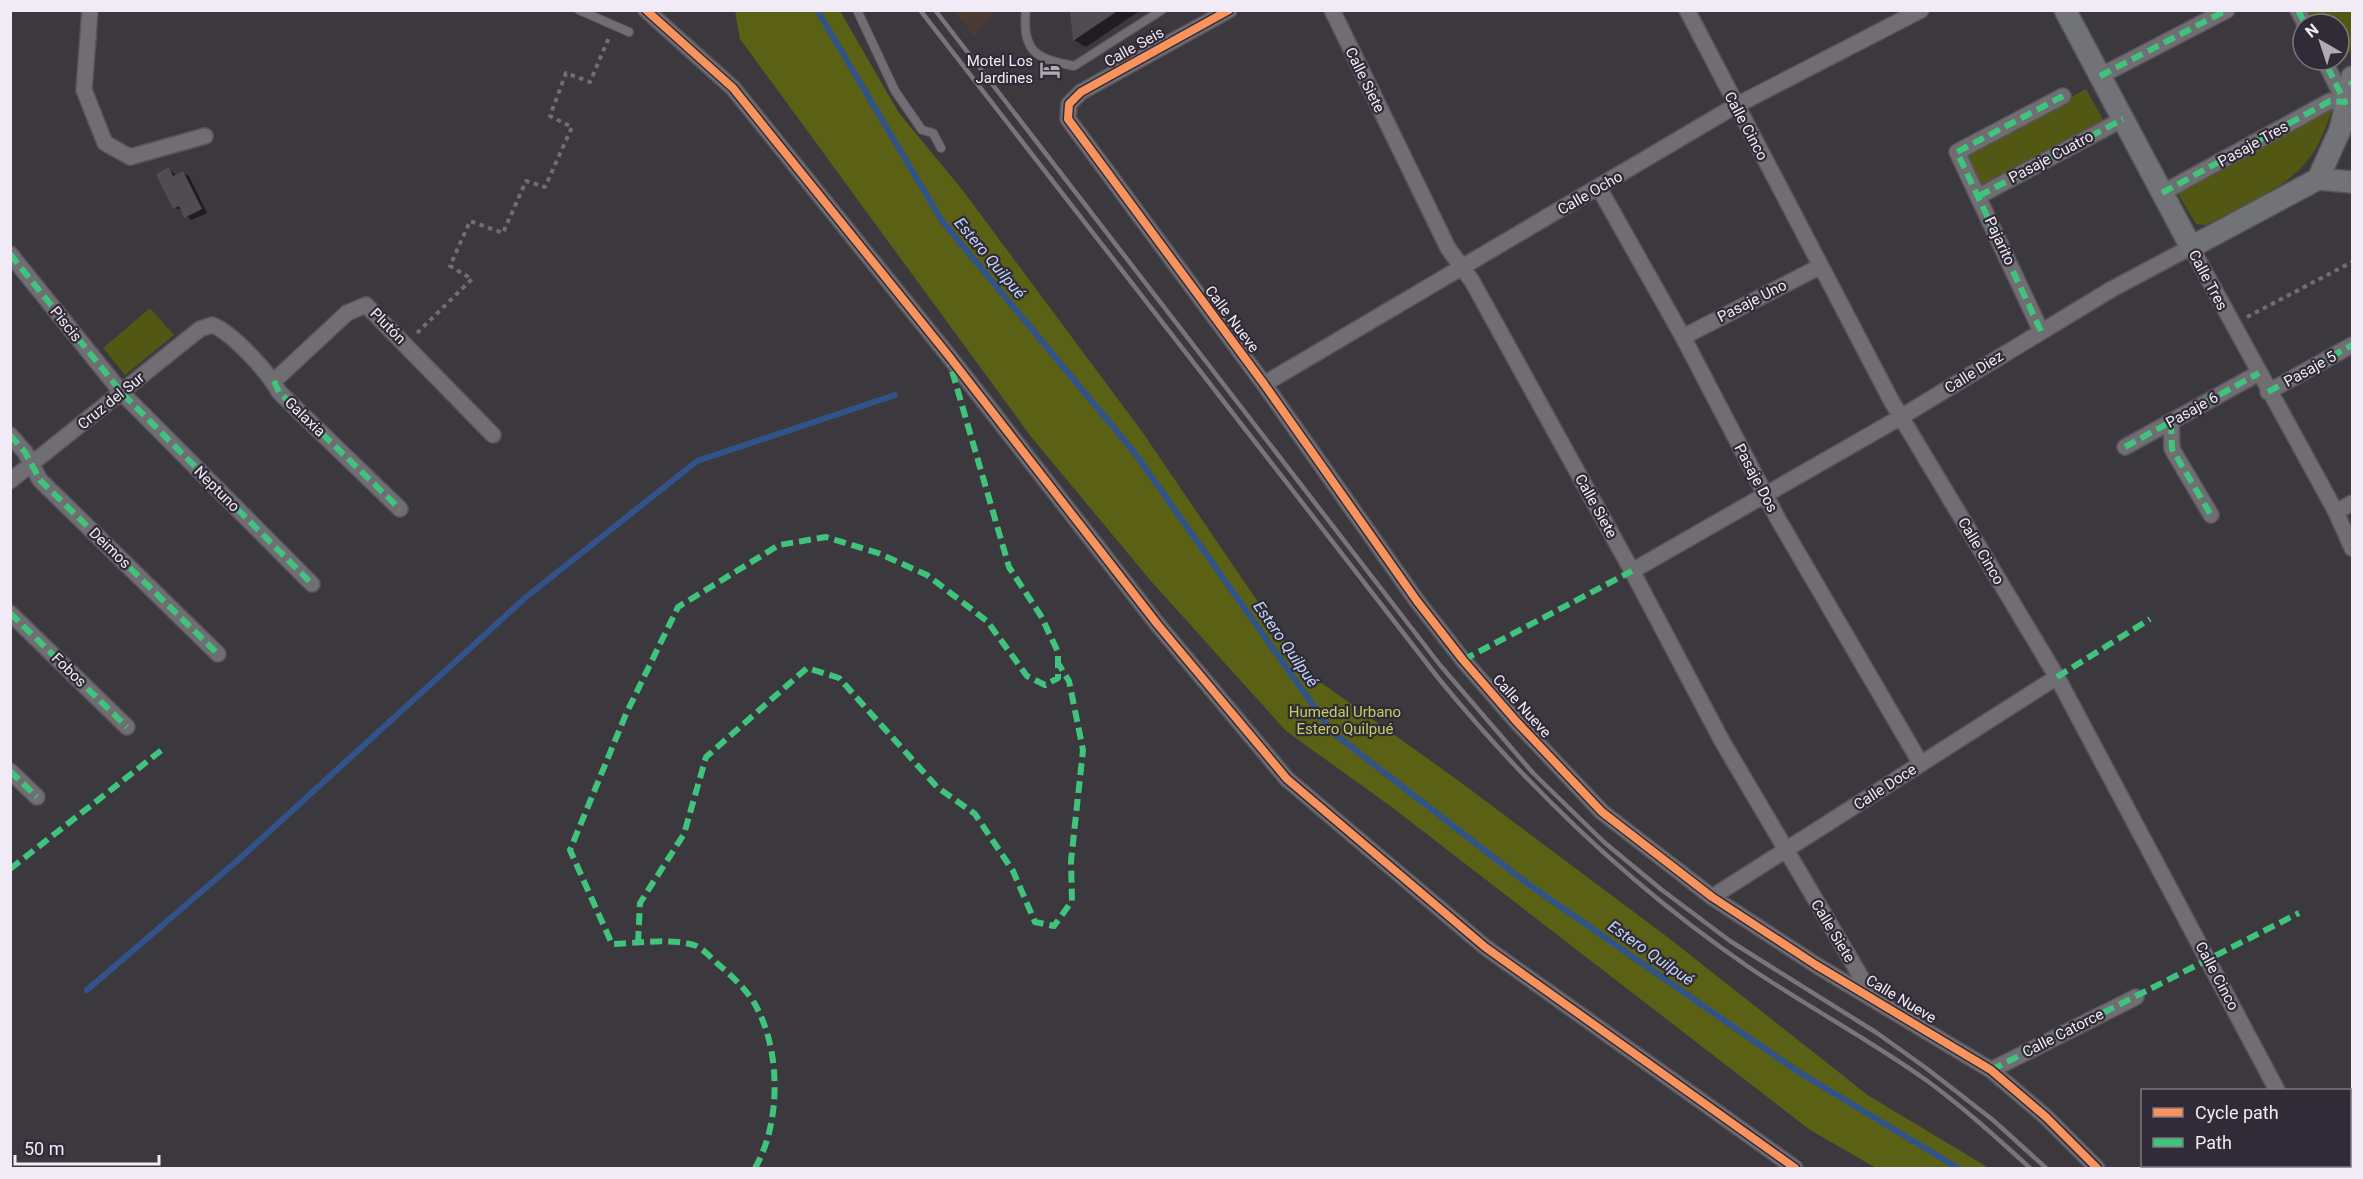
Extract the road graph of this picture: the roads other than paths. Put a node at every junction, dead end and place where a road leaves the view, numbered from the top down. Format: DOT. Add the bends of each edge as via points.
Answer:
graph roads {
  1 [pos="90,10"];
  2 [pos="579,10"];
  3 [pos="646,10"];
  4 [pos="857,10"];
  5 [pos="1026,10"];
  6 [pos="1162,10"];
  7 [pos="1229,10"];
  8 [pos="1332,10"];
  9 [pos="1687,10"];
  10 [pos="1921,10"];
  11 [pos="2065,10"];
  12 [pos="2227,10"];
  13 [pos="598,14"];
  14 [pos="629,32"];
  15 [pos="2330,72"];
  16 [pos="2100,76"];
  17 [pos="2352,77"];
  18 [pos="2063,96"];
  19 [pos="2345,102"];
  20 [pos="1735,106"];
  21 [pos="1068,119"];
  22 [pos="2123,119"];
  23 [pos="205,136"];
  24 [pos="941,148"];
  25 [pos="2318,179"];
  26 [pos="2352,182"];
  27 [pos="1599,188"];
  28 [pos="2162,193"];
  29 [pos="1979,196"];
  30 [pos="2191,247"];
  31 [pos="10,254"];
  32 [pos="1462,266"];
  33 [pos="1821,266"];
  34 [pos="212,325"];
  35 [pos="2041,331"];
  36 [pos="1683,337"];
  37 [pos="2352,345"];
  38 [pos="2259,373"];
  39 [pos="274,381"];
  40 [pos="1264,384"];
  41 [pos="2268,392"];
  42 [pos="122,393"];
  43 [pos="1901,417"];
  44 [pos="2170,422"];
  45 [pos="10,435"];
  46 [pos="493,435"];
  47 [pos="2125,447"];
  48 [pos="30,465"];
  49 [pos="10,481"];
  50 [pos="1765,495"];
  51 [pos="2352,503"];
  52 [pos="400,509"];
  53 [pos="2336,512"];
  54 [pos="2211,515"];
  55 [pos="2352,548"];
  56 [pos="1632,571"];
  57 [pos="312,584"];
  58 [pos="10,614"];
  59 [pos="218,654"];
  60 [pos="2056,677"];
  61 [pos="127,727"];
  62 [pos="1921,764"];
  63 [pos="10,771"];
  64 [pos="38,797"];
  65 [pos="1785,852"];
  66 [pos="1712,897"];
  67 [pos="1872,997"];
  68 [pos="2136,997"];
  69 [pos="1991,1070"];
  70 [pos="2276,1089"];
  71 [pos="1795,1168"];
  72 [pos="2097,1168"];
  1 -- 23 [label="street" via="84,90 105,143 129,157"];
  2 -- 13 [label="lane"];
  3 -- 71 [label="street" via="733,88 1158,625 1287,779 1485,947"];
  4 -- 24 [label="lane" via="895,91 922,130 933,133"];
  5 -- 6 [label="lane" via="1028,44 1043,60 1074,66"];
  7 -- 21 [label="street, Calle Seis" via="1081,92 1069,104"];
  8 -- 32 [label="street, Calle Siete" via="1448,248"];
  9 -- 20 [label="street, Calle Cinco"];
  10 -- 20 [label="street, Calle Ocho"];
  11 -- 16 [label="main road, Calle Tres"];
  12 -- 16 [label="street"];
  13 -- 14 [label="lane"];
  15 -- 19 [label="street"];
  16 -- 22 [label="main road, Calle Tres"];
  17 -- 19 [label="main road"];
  18 -- 29 [label="street, Pajarito" via="1957,152"];
  19 -- 25 [label="main road" via="2340,129"];
  19 -- 28 [label="street, Pasaje Tres" via="2330,101"];
  20 -- 27 [label="street, Calle Ocho"];
  20 -- 33 [label="street, Calle Cinco"];
  21 -- 40 [label="street, Calle Nueve"];
  22 -- 28 [label="main road, Calle Tres"];
  22 -- 29 [label="street, Pasaje Cuatro"];
  25 -- 26 [label="main road"];
  25 -- 30 [label="main road, Calle Diez"];
  27 -- 32 [label="street, Calle Ocho"];
  27 -- 36 [label="street, Pasaje Dos"];
  28 -- 30 [label="main road, Calle Tres"];
  29 -- 35 [label="street, Pajarito"];
  30 -- 35 [label="street, Calle Diez"];
  30 -- 38 [label="street, Calle Tres"];
  31 -- 42 [label="street, Piscis"];
  32 -- 40 [label="street, Calle Ocho"];
  32 -- 56 [label="street, Calle Siete"];
  33 -- 36 [label="street, Pasaje Uno"];
  33 -- 43 [label="street, Calle Cinco"];
  34 -- 39 [label="street, Galaxia" via="224,331"];
  34 -- 42 [label="street, Cruz del Sur" via="200,329"];
  35 -- 43 [label="street, Calle Diez"];
  36 -- 50 [label="street, Pasaje Dos"];
  37 -- 41 [label="street, Pasaje 5"];
  38 -- 41 [label="street, Calle Tres"];
  38 -- 44 [label="street, Pasaje 6"];
  39 -- 46 [label="street, Plutón" via="347,314 366,305"];
  39 -- 52 [label="street, Galaxia" via="279,392"];
  40 -- 66 [label="street, Calle Nueve" via="1462,660 1602,813"];
  41 -- 53 [label="street, Calle Tres"];
  42 -- 48 [label="street, Cruz del Sur"];
  42 -- 57 [label="street, Neptuno"];
  43 -- 50 [label="street, Calle Diez"];
  43 -- 60 [label="street, Calle Cinco"];
  44 -- 47 [label="street, Pasaje 6"];
  44 -- 54 [label="street" via="2172,449"];
  45 -- 48 [label="street, Deimos" via="25,452"];
  48 -- 49 [label="street, Cruz del Sur"];
  48 -- 59 [label="street, Deimos" via="40,480"];
  50 -- 56 [label="street, Calle Diez"];
  50 -- 62 [label="street, Pasaje Dos"];
  51 -- 53 [label="street"];
  53 -- 55 [label="street, Calle Tres"];
  56 -- 65 [label="street, Calle Siete"];
  58 -- 61 [label="street, Fobos"];
  60 -- 62 [label="street, Calle Doce"];
  60 -- 70 [label="street, Calle Cinco"];
  62 -- 65 [label="street, Calle Doce"];
  63 -- 64 [label="street"];
  65 -- 66 [label="street, Calle Doce"];
  65 -- 67 [label="street, Calle Siete"];
  66 -- 67 [label="street, Calle Nueve"];
  67 -- 69 [label="street, Calle Nueve"];
  68 -- 69 [label="street, Calle Catorce"];
  69 -- 72 [label="street, Calle Nueve"];
}
